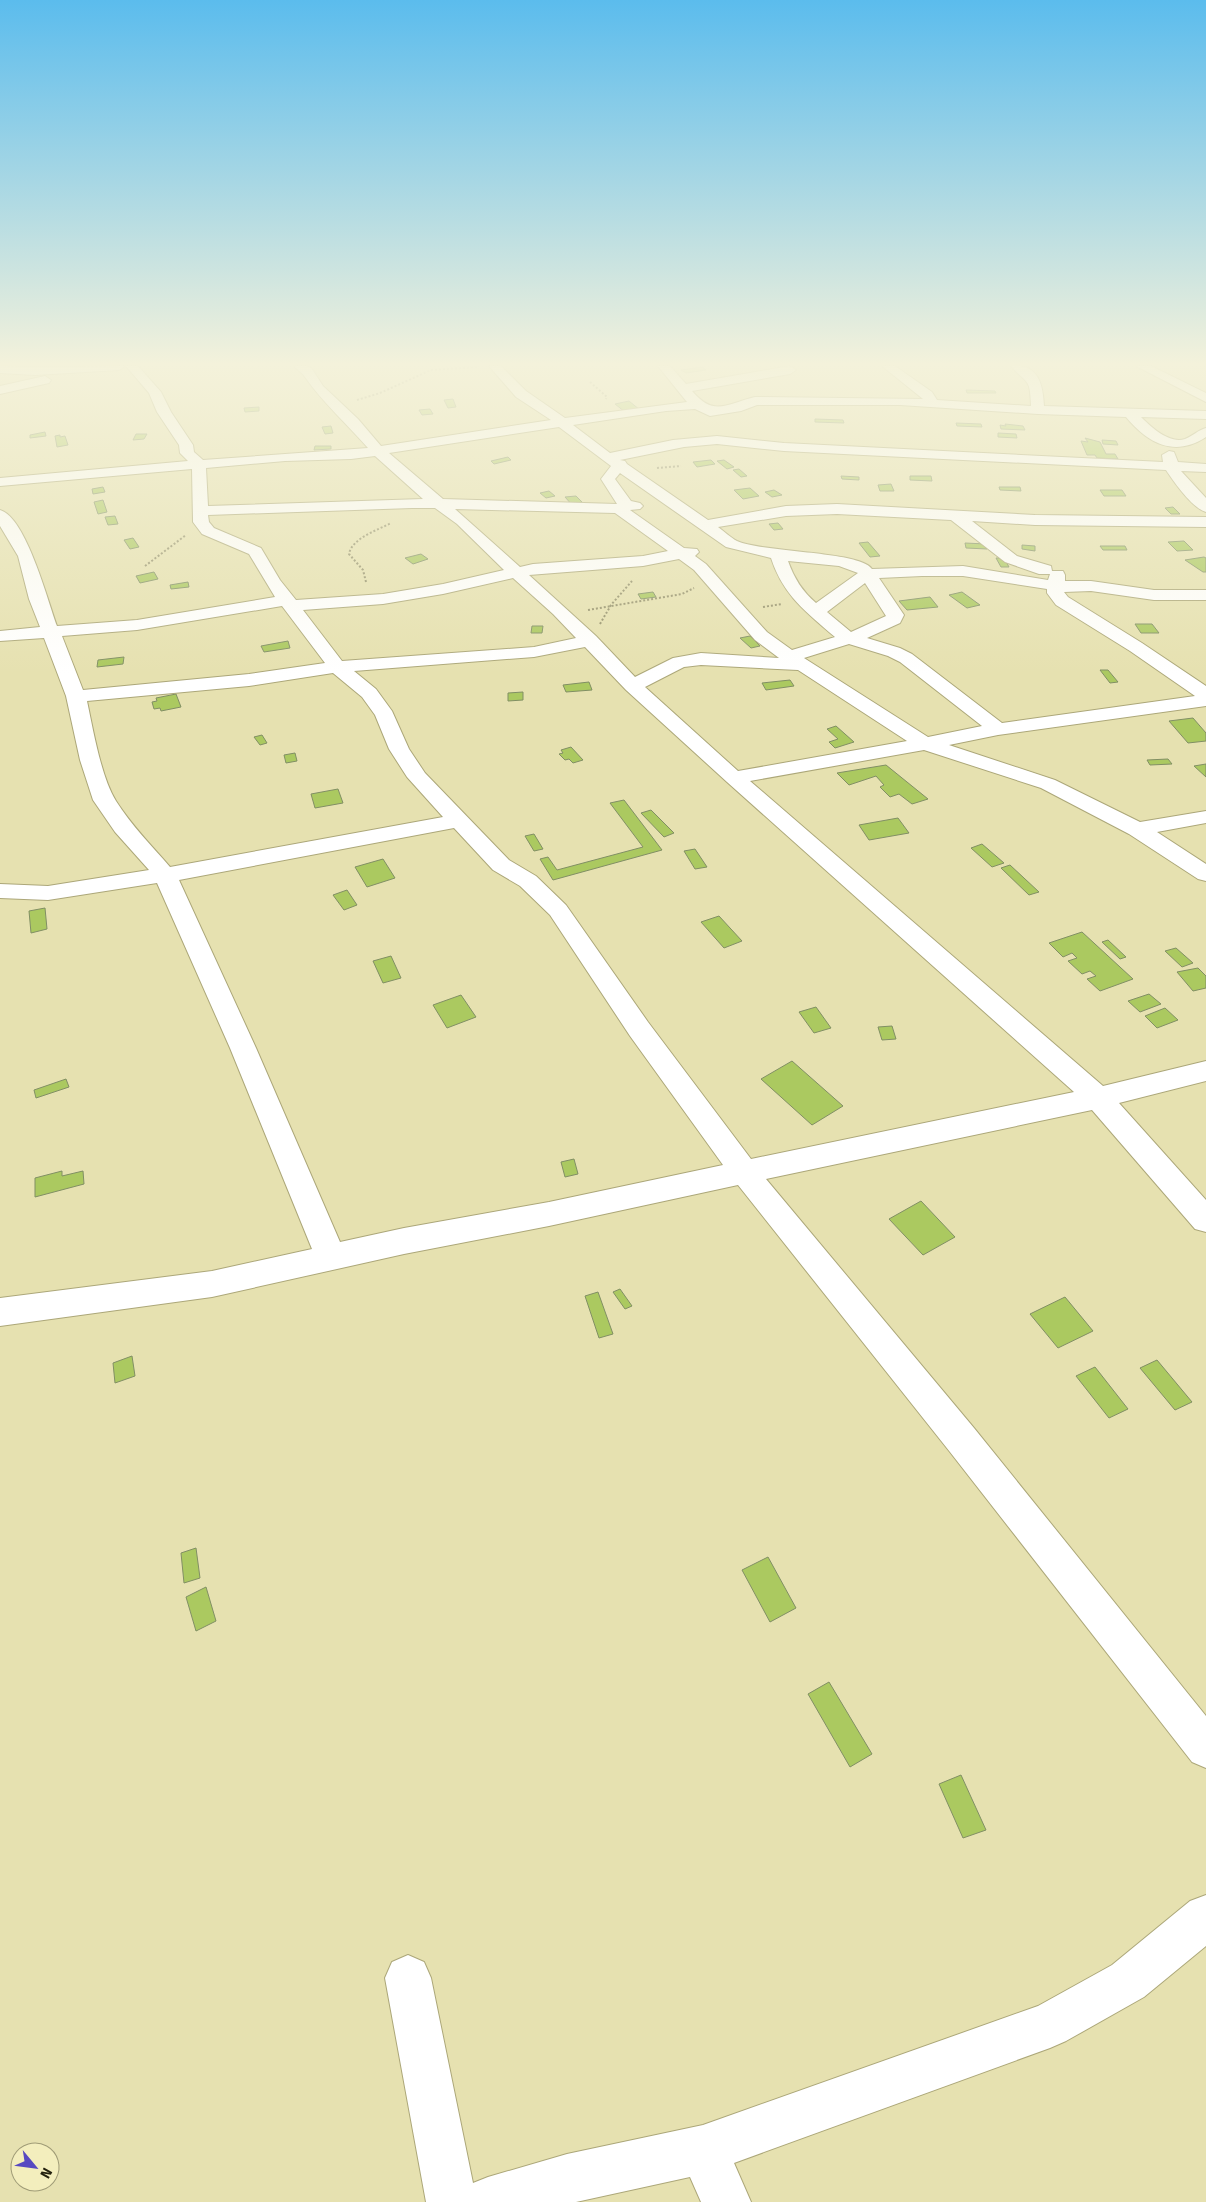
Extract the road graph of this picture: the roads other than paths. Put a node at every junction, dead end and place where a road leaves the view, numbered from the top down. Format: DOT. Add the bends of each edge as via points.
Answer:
graph roads {
  1 [pos="146,469"];
  2 [pos="199,469"];
  3 [pos="392,469"];
  4 [pos="611,469"];
  5 [pos="625,469"];
  6 [pos="1172,469"];
  7 [pos="0,482"];
  8 [pos="418,500"];
  9 [pos="441,504"];
  10 [pos="622,507"];
  11 [pos="1206,507"];
  12 [pos="0,516"];
  13 [pos="956,516"];
  14 [pos="201,517"];
  15 [pos="697,520"];
  16 [pos="1206,522"];
  17 [pos="662,540"];
  18 [pos="725,546"];
  19 [pos="680,554"];
  20 [pos="778,555"];
  21 [pos="704,572"];
  22 [pos="517,573"];
  23 [pos="868,574"];
  24 [pos="1057,580"];
  25 [pos="1206,595"];
  26 [pos="288,603"];
  27 [pos="817,611"];
  28 [pos="53,631"];
  29 [pos="0,636"];
  30 [pos="847,638"];
  31 [pos="590,640"];
  32 [pos="795,661"];
  33 [pos="338,667"];
  34 [pos="633,686"];
  35 [pos="1206,695"];
  36 [pos="76,696"];
  37 [pos="1206,700"];
  38 [pos="998,729"];
  39 [pos="925,744"];
  40 [pos="734,778"];
  41 [pos="1206,818"];
  42 [pos="458,821"];
  43 [pos="1136,829"];
  44 [pos="1206,874"];
  45 [pos="165,875"];
  46 [pos="0,891"];
  47 [pos="1206,1071"];
  48 [pos="1098,1098"];
  49 [pos="744,1172"];
  50 [pos="1206,1220"];
  51 [pos="330,1256"];
  52 [pos="0,1312"];
  53 [pos="1206,1748"];
  54 [pos="1206,1917"];
  55 [pos="408,1978"];
  56 [pos="704,2150"];
  57 [pos="451,2202"];
  58 [pos="488,2202"];
  59 [pos="726,2202"];
  1 -- 7 [label="street"];
  2 -- 14 [label="street"];
  3 -- 8 [label="street"];
  4 -- 10 [label="street" via="608,478 610,486"];
  5 -- 15 [label="street"];
  6 -- 11 [label="street"];
  8 -- 9 [label="street"];
  8 -- 14 [label="street"];
  9 -- 10 [label="street"];
  9 -- 22 [label="street"];
  10 -- 15 [label="street" via="651,508"];
  10 -- 17 [label="street"];
  12 -- 28 [label="street" via="26,556 38,599"];
  13 -- 15 [label="street" via="837,509"];
  13 -- 16 [label="street"];
  13 -- 24 [label="street" via="1011,559"];
  14 -- 26 [label="street" via="208,531 255,552"];
  15 -- 17 [label="street"];
  15 -- 18 [label="street"];
  17 -- 19 [label="street"];
  18 -- 19 [label="street"];
  18 -- 20 [label="street"];
  18 -- 21 [label="street"];
  19 -- 21 [label="street"];
  19 -- 22 [label="street" via="643,561"];
  20 -- 23 [label="street" via="840,561 856,565"];
  20 -- 27 [label="street" via="785,576 801,599"];
  21 -- 32 [label="street" via="761,636"];
  22 -- 26 [label="street" via="392,598"];
  22 -- 31 [label="street"];
  23 -- 24 [label="street" via="963,571"];
  23 -- 27 [label="street"];
  23 -- 30 [label="street" via="894,619 869,632"];
  24 -- 25 [label="street" via="1154,595"];
  24 -- 35 [label="street" via="1055,593 1062,601"];
  26 -- 28 [label="street" via="137,625"];
  26 -- 33 [label="street"];
  27 -- 30 [label="street"];
  28 -- 29 [label="street"];
  28 -- 36 [label="street"];
  30 -- 32 [label="street"];
  30 -- 38 [label="street" via="906,658"];
  31 -- 33 [label="street" via="534,652"];
  31 -- 34 [label="street"];
  32 -- 34 [label="street" via="680,662"];
  32 -- 39 [label="street"];
  33 -- 36 [label="street" via="249,680"];
  33 -- 42 [label="street" via="370,693 417,777"];
  34 -- 40 [label="street"];
  36 -- 45 [label="street" via="90,760 104,800 122,827"];
  37 -- 38 [label="street"];
  38 -- 39 [label="street"];
  39 -- 40 [label="street"];
  39 -- 43 [label="street" via="1032,777"];
  40 -- 48 [label="street"];
  41 -- 43 [label="street"];
  42 -- 45 [label="street"];
  42 -- 49 [label="street" via="501,865 528,881 558,910 639,1029"];
  43 -- 44 [label="street"];
  45 -- 46 [label="street" via="48,893"];
  45 -- 51 [label="street" via="243,1048"];
  47 -- 48 [label="street"];
  48 -- 49 [label="street"];
  48 -- 50 [label="street"];
  49 -- 51 [label="street"];
  49 -- 53 [label="street"];
  51 -- 52 [label="street" via="212,1284"];
  54 -- 56 [label="street" via="1128,1981 1050,2025"];
  55 -- 57 [label="street"];
  56 -- 58 [label="street" via="567,2179"];
  56 -- 59 [label="street"];
}
